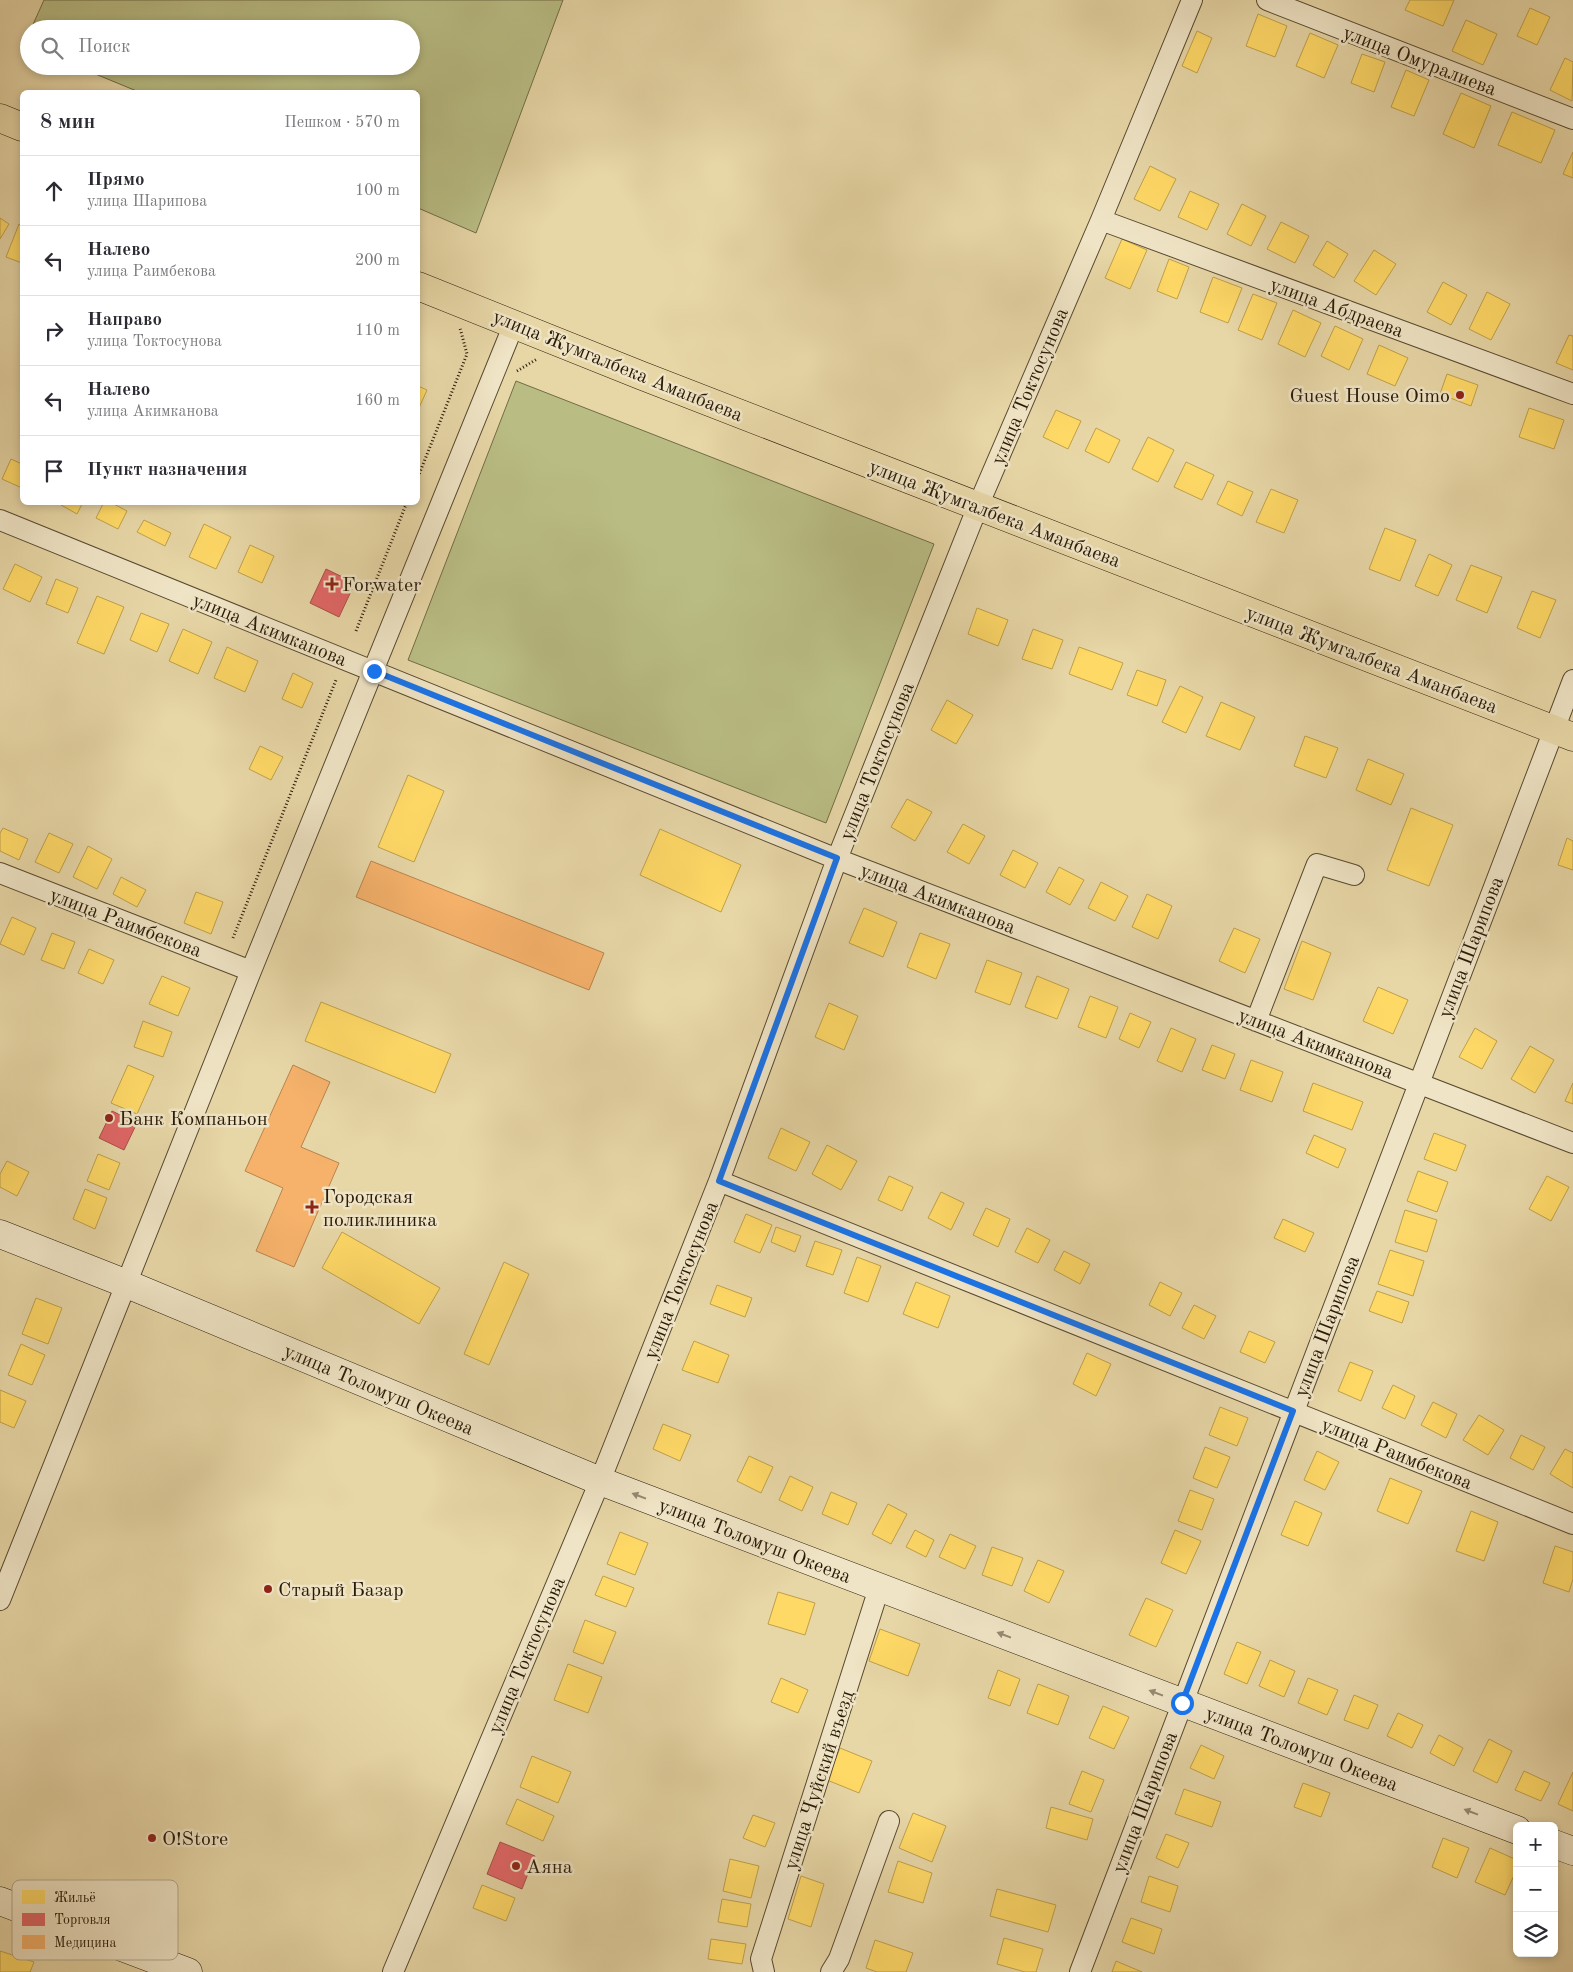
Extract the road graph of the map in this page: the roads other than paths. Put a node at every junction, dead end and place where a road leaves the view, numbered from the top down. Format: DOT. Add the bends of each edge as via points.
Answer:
graph roads {
  1 [pos="1192,0"];
  2 [pos="1267,0"];
  3 [pos="0,118"];
  4 [pos="1573,119"];
  5 [pos="20,127"];
  6 [pos="1101,220"];
  7 [pos="420,287"];
  8 [pos="514,324"];
  9 [pos="1573,394"];
  10 [pos="978,506"];
  11 [pos="0,520"];
  12 [pos="374,671"];
  13 [pos="1573,680"];
  14 [pos="1564,734"];
  15 [pos="837,858"];
  16 [pos="0,873"];
  17 [pos="1354,875"];
  18 [pos="252,971"];
  19 [pos="1256,1021"];
  20 [pos="1419,1082"];
  21 [pos="1573,1143"];
  22 [pos="719,1181"];
  23 [pos="0,1234"];
  24 [pos="127,1284"];
  25 [pos="1293,1411"];
  26 [pos="600,1481"];
  27 [pos="1573,1524"];
  28 [pos="879,1588"];
  29 [pos="2,1591"];
  30 [pos="1182,1703"];
  31 [pos="889,1821"];
  32 [pos="1513,1828"];
  33 [pos="1558,1845"];
  34 [pos="1573,1851"];
  35 [pos="0,1901"];
  36 [pos="12,1906"];
  37 [pos="156,1960"];
  38 [pos="188,1972"];
  39 [pos="393,1972"];
  40 [pos="764,1972"];
  41 [pos="831,1972"];
  42 [pos="1080,1972"];
  1 -- 6 [label="street, улица Токтосунова"];
  2 -- 4 [label="street, улица Омуралиева"];
  3 -- 5 [label="main road"];
  6 -- 9 [label="street, улица Абдраева"];
  6 -- 10 [label="street, улица Токтосунова"];
  7 -- 8 [label="main road, улица Жумгалбека Аманбаева"];
  8 -- 10 [label="main road, улица Жумгалбека Аманбаева"];
  8 -- 12 [label="street"];
  10 -- 14 [label="main road, улица Жумгалбека Аманбаева"];
  10 -- 15 [label="street, улица Токтосунова"];
  11 -- 12 [label="street, улица Акимканова"];
  12 -- 15 [label="street, улица Акимканова"];
  12 -- 18 [label="street"];
  13 -- 14 [label="street, улица Шарипова"];
  14 -- 20 [label="street, улица Шарипова"];
  15 -- 19 [label="street, улица Акимканова"];
  15 -- 22 [label="street, улица Токтосунова"];
  16 -- 18 [label="street, улица Раимбекова"];
  17 -- 19 [label="street" via="1317,864"];
  18 -- 24 [label="street"];
  19 -- 20 [label="street, улица Акимканова"];
  20 -- 21 [label="street, улица Акимканова"];
  20 -- 25 [label="street, улица Шарипова"];
  22 -- 25 [label="street, улица Раимбекова"];
  22 -- 26 [label="street, улица Токтосунова"];
  23 -- 24 [label="street, улица Толомуш Океева"];
  24 -- 26 [label="street, улица Толомуш Океева"];
  24 -- 29 [label="street"];
  25 -- 27 [label="street, улица Раимбекова"];
  25 -- 30 [label="street, улица Шарипова"];
  28 -- 26 [label="street, улица Толомуш Океева, one-way"];
  26 -- 39 [label="street, улица Токтосунова"];
  30 -- 28 [label="street, улица Толомуш Океева, one-way"];
  28 -- 40 [label="street, улица Чуйский въезд" via="760,1959"];
  32 -- 30 [label="street, улица Толомуш Океева, one-way"];
  30 -- 42 [label="street, улица Шарипова"];
  31 -- 41 [label="street" via="839,1959"];
  33 -- 34 [label="street"];
  35 -- 36 [label="street"];
  37 -- 38 [label="street"];
}
